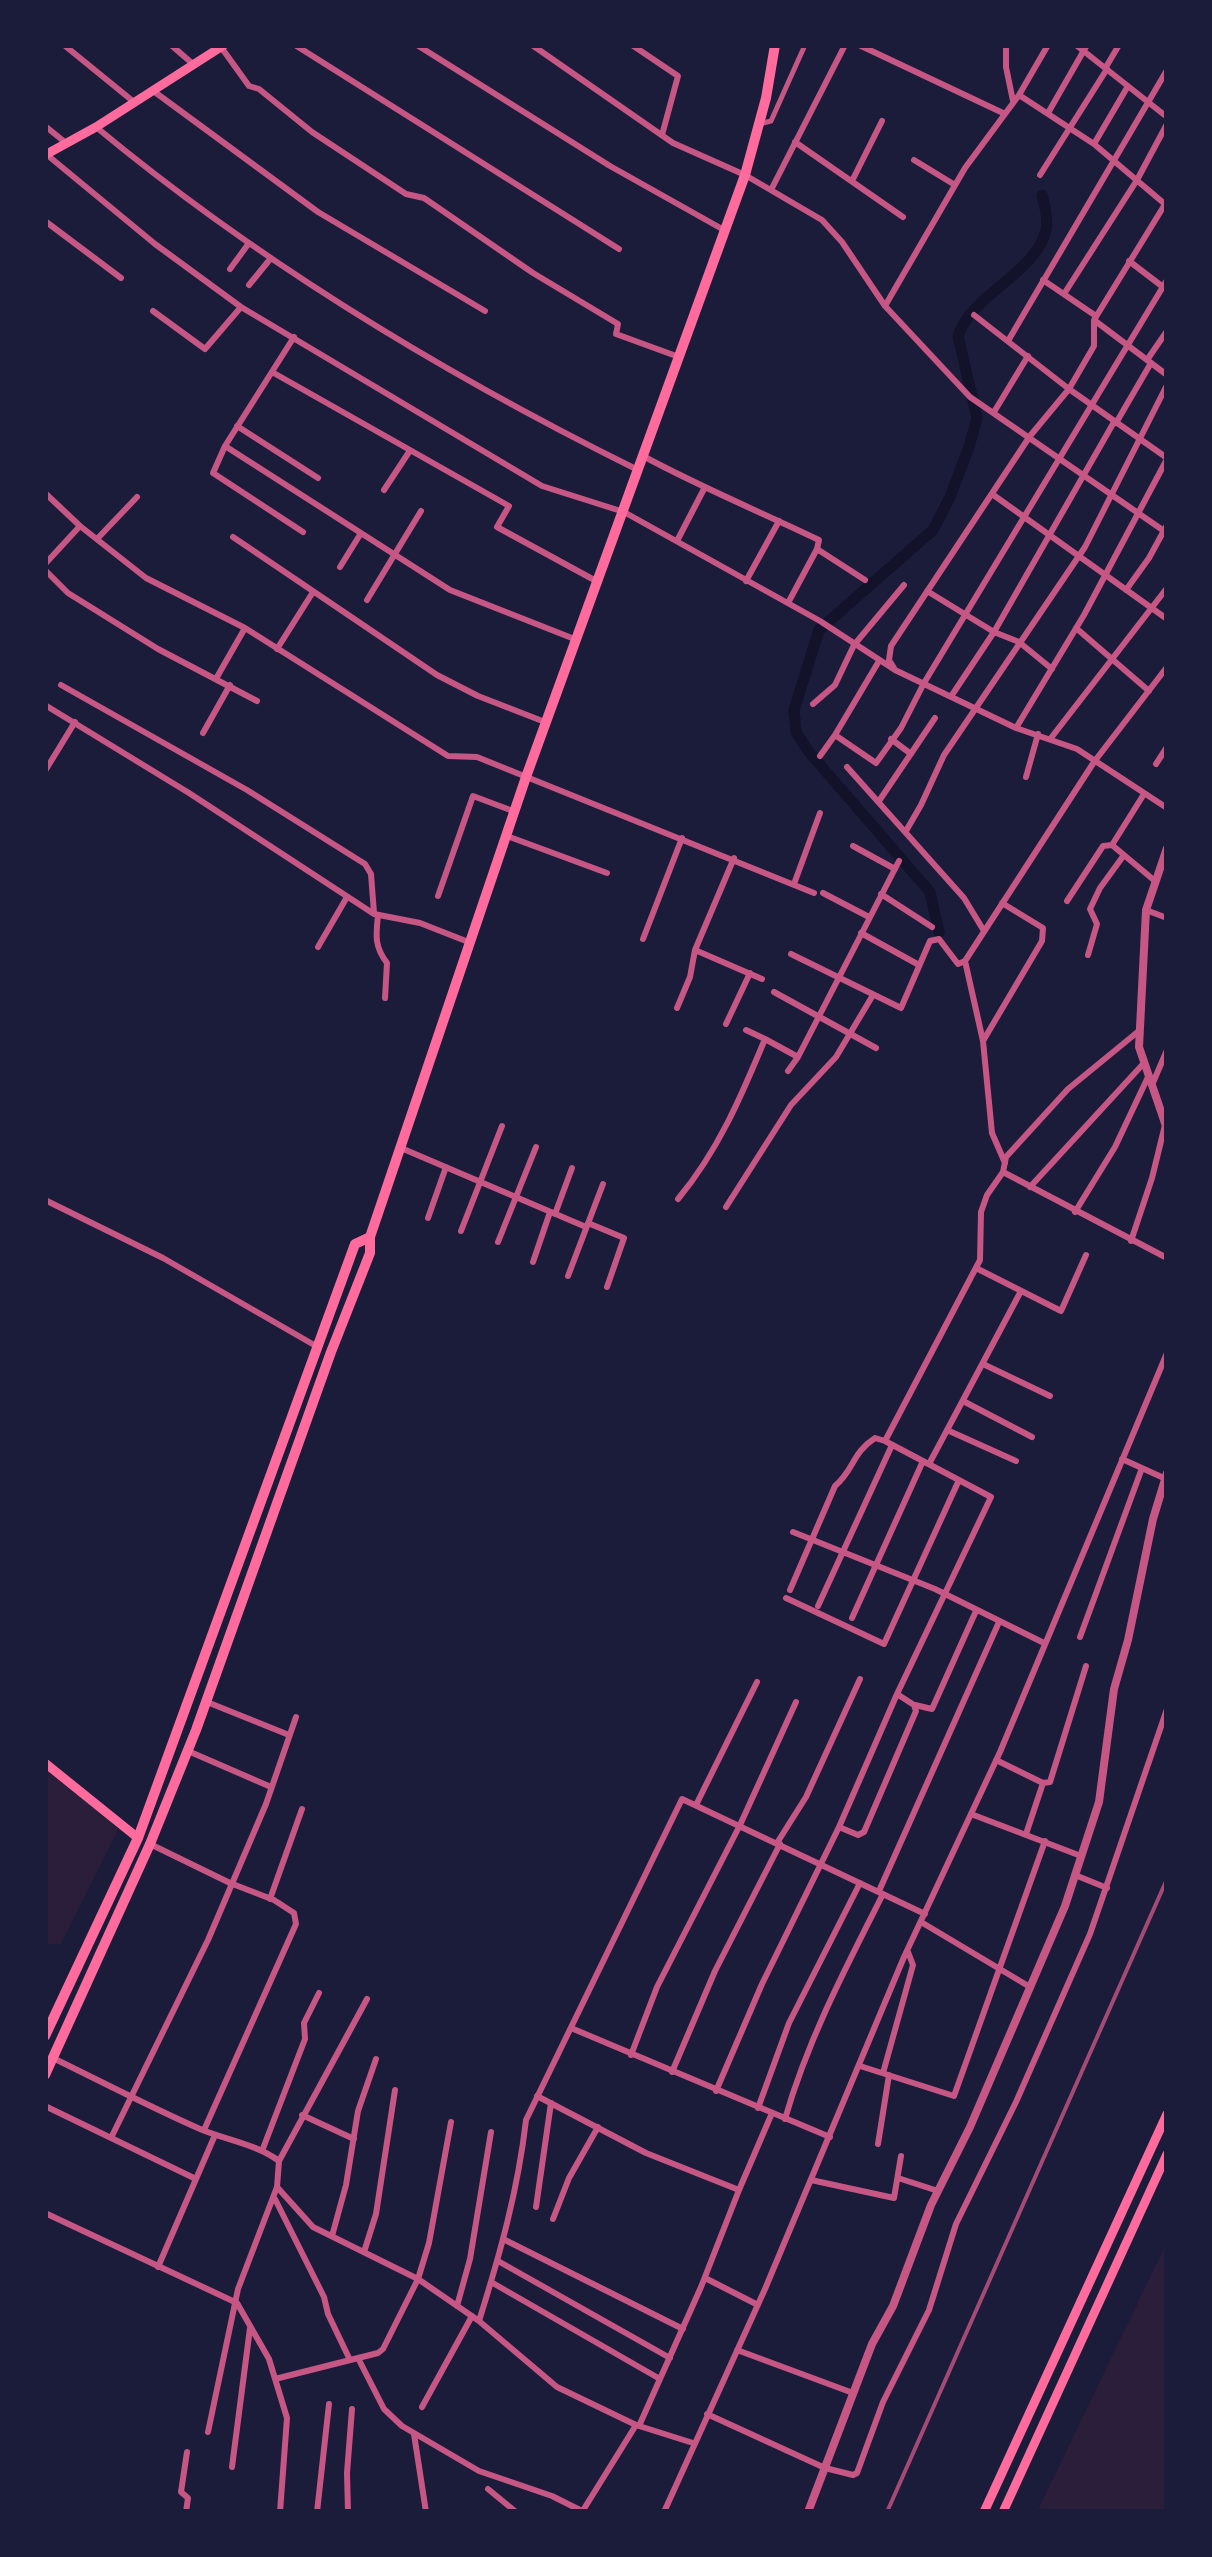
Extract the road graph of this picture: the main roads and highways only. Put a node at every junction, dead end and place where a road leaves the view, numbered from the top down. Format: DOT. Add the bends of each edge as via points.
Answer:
graph roads {
  1 [pos="775,45"];
  2 [pos="222,46"];
  3 [pos="46,155"];
  4 [pos="370,1236"];
  5 [pos="316,1346"];
  6 [pos="331,1352"];
  7 [pos="45,1763"];
  8 [pos="138,1838"];
  9 [pos="150,1844"];
  10 [pos="45,2036"];
  11 [pos="49,2056"];
  12 [pos="45,2076"];
  13 [pos="1167,2114"];
  14 [pos="1167,2154"];
  15 [pos="984,2512"];
  16 [pos="1002,2512"];
  1 -- 4 [label="highway" via="745,174 526,777"];
  2 -- 3 [label="main road"];
  4 -- 5 [label="highway" via="355,1244"];
  4 -- 6 [label="highway" via="370,1253"];
  5 -- 6 [label="highway"];
  5 -- 8 [label="highway"];
  6 -- 9 [label="highway"];
  7 -- 8 [label="main road"];
  8 -- 9 [label="highway"];
  8 -- 10 [label="highway"];
  9 -- 11 [label="highway"];
  11 -- 12 [label="highway"];
  13 -- 15 [label="main road"];
  14 -- 16 [label="main road"];
}
